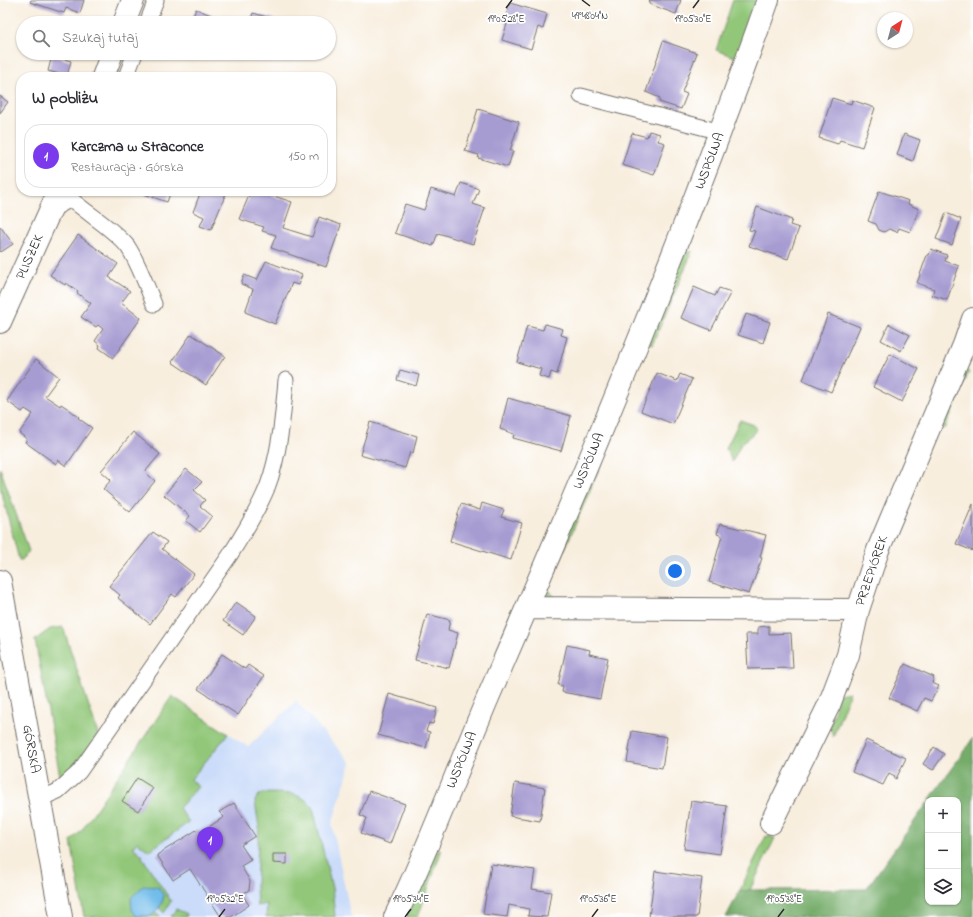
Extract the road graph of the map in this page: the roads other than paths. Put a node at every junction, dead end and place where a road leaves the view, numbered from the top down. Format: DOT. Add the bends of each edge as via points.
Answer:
graph roads {
  1 [pos="133,0"];
  2 [pos="156,0"];
  3 [pos="768,0"];
  4 [pos="127,16"];
  5 [pos="150,16"];
  6 [pos="109,60"];
  7 [pos="132,60"];
  8 [pos="105,72"];
  9 [pos="128,72"];
  10 [pos="582,96"];
  11 [pos="721,132"];
  12 [pos="65,198"];
  13 [pos="154,304"];
  14 [pos="973,320"];
  15 [pos="0,322"];
  16 [pos="286,380"];
  17 [pos="0,581"];
  18 [pos="527,608"];
  19 [pos="858,610"];
  20 [pos="40,799"];
  21 [pos="771,823"];
  22 [pos="61,917"];
  23 [pos="395,917"];
  1 -- 4 [label="street"];
  2 -- 5 [label="lane"];
  3 -- 11 [label="street, WSPÓLNA"];
  6 -- 8 [label="street"];
  7 -- 9 [label="lane"];
  10 -- 11 [label="lane"];
  11 -- 18 [label="street, WSPÓLNA" via="644,329"];
  12 -- 13 [label="lane" via="113,232 127,247"];
  12 -- 15 [label="street, PLISZEK"];
  14 -- 19 [label="street, PRZEPIÓREK" via="878,550"];
  16 -- 20 [label="lane" via="276,457 267,487 253,518 80,772 58,791"];
  17 -- 20 [label="street, GÓRSKA"];
  18 -- 19 [label="street"];
  18 -- 23 [label="street, WSPÓLNA"];
  19 -- 21 [label="street, PRZEPIÓREK" via="848,655 829,704"];
  20 -- 22 [label="street, GÓRSKA"];
}
